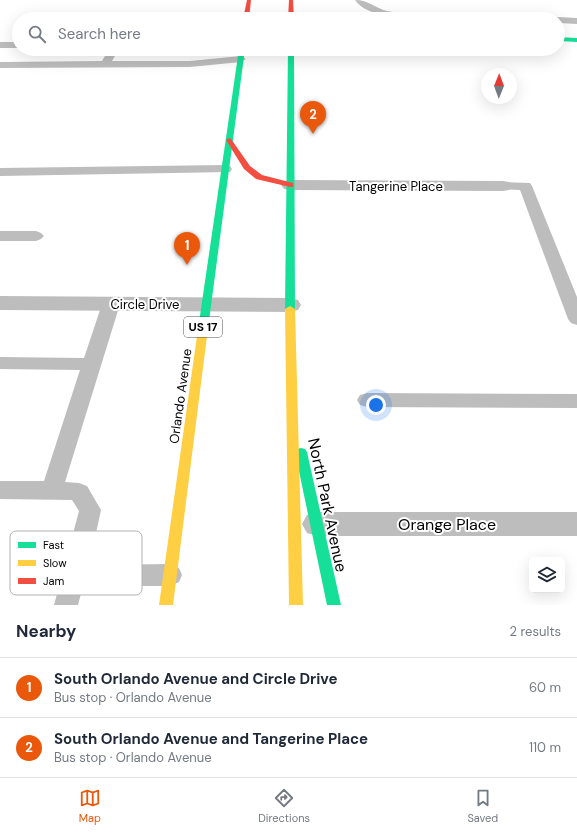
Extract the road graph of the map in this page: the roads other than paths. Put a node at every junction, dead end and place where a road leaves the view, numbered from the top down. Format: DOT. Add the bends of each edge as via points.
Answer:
graph roads {
  1 [pos="249,0"];
  2 [pos="291,0"];
  3 [pos="360,0"];
  4 [pos="247,12"];
  5 [pos="291,12"];
  6 [pos="381,12"];
  7 [pos="565,20"];
  8 [pos="577,21"];
  9 [pos="565,39"];
  10 [pos="577,40"];
  11 [pos="0,45"];
  12 [pos="12,45"];
  13 [pos="110,56"];
  14 [pos="231,56"];
  15 [pos="241,56"];
  16 [pos="291,56"];
  17 [pos="0,65"];
  18 [pos="105,65"];
  19 [pos="229,140"];
  20 [pos="225,169"];
  21 [pos="0,172"];
  22 [pos="290,185"];
  23 [pos="503,186"];
  24 [pos="0,236"];
  25 [pos="36,236"];
  26 [pos="572,294"];
  27 [pos="0,303"];
  28 [pos="111,304"];
  29 [pos="206,304"];
  30 [pos="290,305"];
  31 [pos="577,319"];
  32 [pos="0,363"];
  33 [pos="91,364"];
  34 [pos="367,400"];
  35 [pos="577,401"];
  36 [pos="292,411"];
  37 [pos="0,490"];
  38 [pos="52,490"];
  39 [pos="317,524"];
  40 [pos="577,524"];
  41 [pos="85,531"];
  42 [pos="142,575"];
  43 [pos="170,575"];
  44 [pos="69,595"];
  45 [pos="66,605"];
  46 [pos="166,605"];
  47 [pos="296,605"];
  48 [pos="334,605"];
  1 -- 4 [label="main road"];
  2 -- 5 [label="main road"];
  3 -- 6 [label="lane"];
  7 -- 8 [label="lane"];
  9 -- 10 [label="main road"];
  11 -- 12 [label="lane"];
  13 -- 18 [label="lane"];
  14 -- 18 [label="lane" via="190,64"];
  15 -- 19 [label="main road, Orlando Avenue / US 17"];
  16 -- 22 [label="main road"];
  17 -- 18 [label="lane"];
  19 -- 20 [label="main road, Orlando Avenue / US 17"];
  19 -- 22 [label="main road" via="247,167 259,177"];
  20 -- 21 [label="lane"];
  20 -- 29 [label="main road, Orlando Avenue / US 17"];
  22 -- 23 [label="street, Tangerine Place"];
  22 -- 30 [label="main road"];
  23 -- 26 [label="lane" via="525,186"];
  24 -- 25 [label="lane"];
  26 -- 31 [label="lane"];
  27 -- 28 [label="street, Circle Drive"];
  28 -- 29 [label="street, Circle Drive"];
  28 -- 33 [label="lane"];
  29 -- 30 [label="street, Circle Drive"];
  29 -- 43 [label="main road, Orlando Avenue / US 17"];
  30 -- 36 [label="main road"];
  32 -- 33 [label="lane"];
  33 -- 38 [label="lane"];
  34 -- 35 [label="lane"];
  36 -- 39 [label="main road, North Park Avenue"];
  36 -- 47 [label="main road"];
  37 -- 38 [label="lane"];
  38 -- 41 [label="lane" via="79,492 90,510"];
  39 -- 40 [label="street, Orange Place"];
  39 -- 48 [label="main road, North Park Avenue"];
  42 -- 43 [label="lane"];
  43 -- 46 [label="main road, Orlando Avenue / US 17"];
  44 -- 45 [label="lane"];
}
